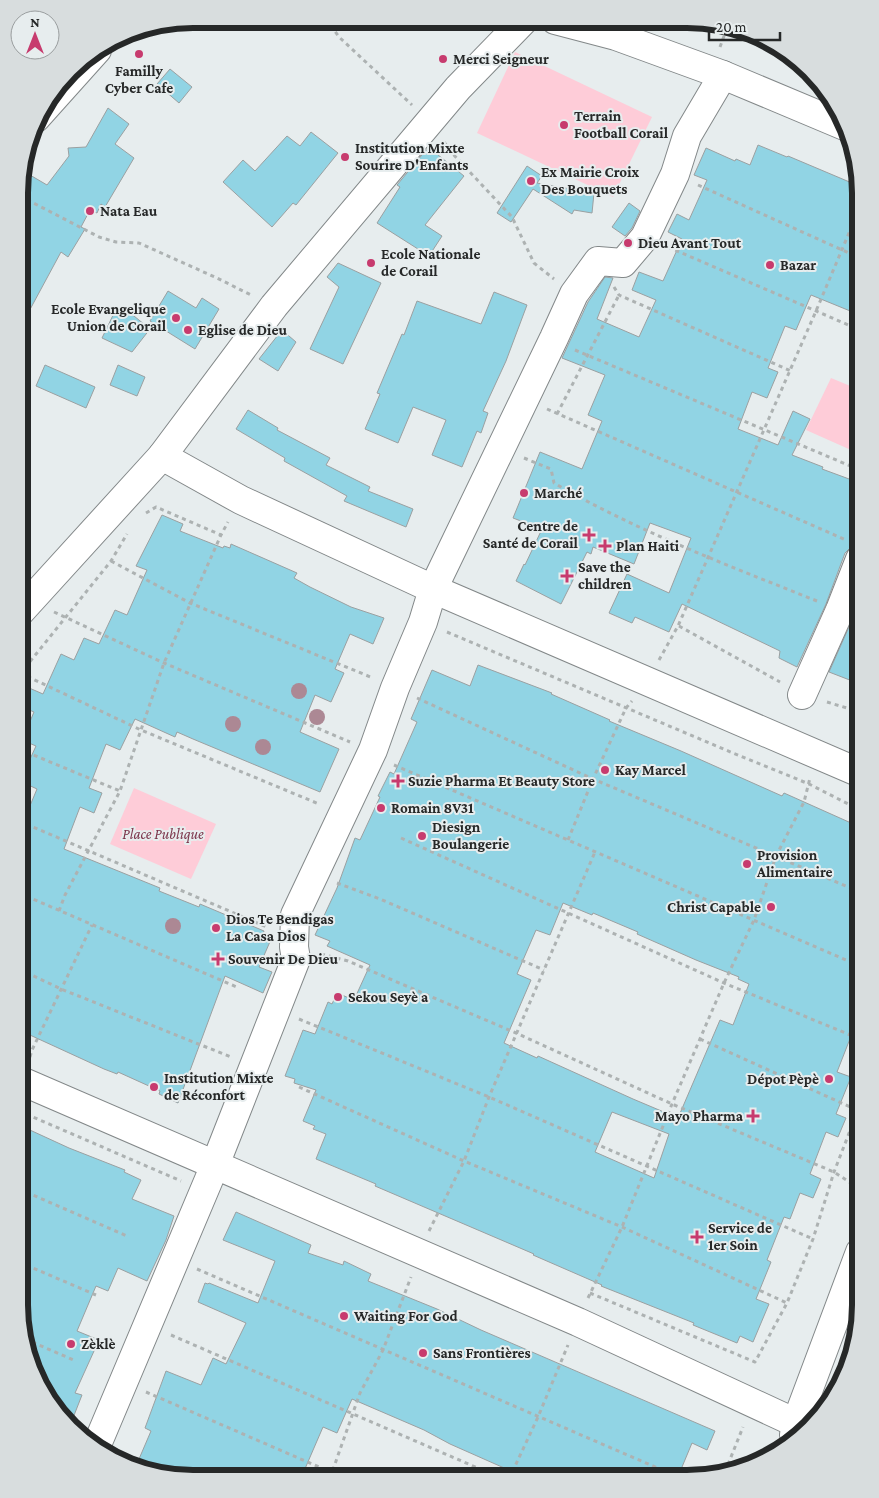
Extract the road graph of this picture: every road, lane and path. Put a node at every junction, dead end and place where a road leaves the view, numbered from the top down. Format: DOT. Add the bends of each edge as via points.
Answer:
graph roads {
  1 [pos="332,28"];
  2 [pos="516,28"];
  3 [pos="586,28"];
  4 [pos="722,75"];
  5 [pos="430,122"];
  6 [pos="835,122"];
  7 [pos="675,174"];
  8 [pos="28,200"];
  9 [pos="852,225"];
  10 [pos="645,237"];
  11 [pos="841,250"];
  12 [pos="852,255"];
  13 [pos="598,261"];
  14 [pos="574,294"];
  15 [pos="619,295"];
  16 [pos="274,306"];
  17 [pos="816,311"];
  18 [pos="852,326"];
  19 [pos="554,338"];
  20 [pos="588,356"];
  21 [pos="791,370"];
  22 [pos="525,398"];
  23 [pos="557,414"];
  24 [pos="764,430"];
  25 [pos="500,449"];
  26 [pos="162,456"];
  27 [pos="852,467"];
  28 [pos="736,492"];
  29 [pos="241,500"];
  30 [pos="143,516"];
  31 [pos="131,528"];
  32 [pos="221,535"];
  33 [pos="852,549"];
  34 [pos="708,557"];
  35 [pos="111,561"];
  36 [pos="852,567"];
  37 [pos="433,590"];
  38 [pos="28,602"];
  39 [pos="190,603"];
  40 [pos="28,607"];
  41 [pos="840,610"];
  42 [pos="66,618"];
  43 [pos="423,622"];
  44 [pos="678,626"];
  45 [pos="28,663"];
  46 [pos="164,663"];
  47 [pos="28,677"];
  48 [pos="647,681"];
  49 [pos="395,688"];
  50 [pos="802,695"];
  51 [pos="626,708"];
  52 [pos="852,710"];
  53 [pos="141,730"];
  54 [pos="28,752"];
  55 [pos="372,752"];
  56 [pos="851,770"];
  57 [pos="593,778"];
  58 [pos="120,791"];
  59 [pos="804,802"];
  60 [pos="851,806"];
  61 [pos="343,815"];
  62 [pos="28,825"];
  63 [pos="401,838"];
  64 [pos="568,840"];
  65 [pos="89,852"];
  66 [pos="595,852"];
  67 [pos="776,856"];
  68 [pos="314,875"];
  69 [pos="851,888"];
  70 [pos="28,897"];
  71 [pos="60,911"];
  72 [pos="567,914"];
  73 [pos="754,920"];
  74 [pos="92,925"];
  75 [pos="295,939"];
  76 [pos="851,962"];
  77 [pos="544,970"];
  78 [pos="28,973"];
  79 [pos="724,983"];
  80 [pos="239,988"];
  81 [pos="61,989"];
  82 [pos="276,1010"];
  83 [pos="516,1033"];
  84 [pos="851,1035"];
  85 [pos="700,1040"];
  86 [pos="28,1062"];
  87 [pos="254,1066"];
  88 [pos="28,1084"];
  89 [pos="299,1086"];
  90 [pos="489,1097"];
  91 [pos="672,1104"];
  92 [pos="851,1107"];
  93 [pos="28,1114"];
  94 [pos="851,1126"];
  95 [pos="464,1162"];
  96 [pos="648,1166"];
  97 [pos="834,1172"];
  98 [pos="210,1177"];
  99 [pos="851,1184"];
  100 [pos="28,1193"];
  101 [pos="622,1227"];
  102 [pos="127,1236"];
  103 [pos="813,1239"];
  104 [pos="418,1253"];
  105 [pos="175,1260"];
  106 [pos="28,1266"];
  107 [pos="851,1276"];
  108 [pos="590,1293"];
  109 [pos="96,1295"];
  110 [pos="787,1303"];
  111 [pos="578,1322"];
  112 [pos="147,1325"];
  113 [pos="32,1342"];
  114 [pos="383,1350"];
  115 [pos="76,1361"];
  116 [pos="123,1382"];
  117 [pos="752,1403"];
  118 [pos="353,1414"];
  119 [pos="538,1416"];
  120 [pos="795,1429"];
  121 [pos="99,1441"];
  122 [pos="728,1465"];
  123 [pos="326,1470"];
  124 [pos="334,1470"];
  125 [pos="482,1470"];
  126 [pos="513,1470"];
  127 [pos="662,1470"];
  1 -- 5 [label="path"];
  2 -- 5 [label="street"];
  3 -- 4 [label="street"];
  4 -- 6 [label="street"];
  4 -- 7 [label="street" via="687,136"];
  5 -- 14 [label="path" via="452,153 512,217 534,263"];
  5 -- 16 [label="street"];
  7 -- 10 [label="street"];
  7 -- 11 [label="path"];
  8 -- 16 [label="path" via="99,237 139,243"];
  9 -- 11 [label="path"];
  10 -- 13 [label="street" via="624,263"];
  10 -- 17 [label="path"];
  11 -- 12 [label="path"];
  11 -- 17 [label="path"];
  13 -- 14 [label="street"];
  13 -- 15 [label="path"];
  14 -- 19 [label="street"];
  15 -- 20 [label="path"];
  15 -- 21 [label="path"];
  16 -- 26 [label="street"];
  17 -- 18 [label="path"];
  17 -- 21 [label="path"];
  19 -- 20 [label="path"];
  19 -- 22 [label="street"];
  20 -- 23 [label="path"];
  20 -- 24 [label="path"];
  21 -- 24 [label="path"];
  22 -- 23 [label="path"];
  22 -- 25 [label="street"];
  23 -- 28 [label="path"];
  24 -- 27 [label="path"];
  24 -- 28 [label="path"];
  25 -- 34 [label="path" via="550,469 554,483 586,502"];
  25 -- 37 [label="street"];
  26 -- 29 [label="street"];
  26 -- 38 [label="street"];
  28 -- 33 [label="path"];
  28 -- 34 [label="path"];
  29 -- 32 [label="path"];
  29 -- 37 [label="street"];
  30 -- 32 [label="path" via="156,507"];
  31 -- 35 [label="path"];
  32 -- 39 [label="path"];
  34 -- 41 [label="path"];
  34 -- 44 [label="path"];
  35 -- 39 [label="path"];
  35 -- 42 [label="path"];
  36 -- 41 [label="street"];
  37 -- 43 [label="street"];
  37 -- 48 [label="street"];
  39 -- 46 [label="path"];
  39 -- 49 [label="path"];
  40 -- 42 [label="path"];
  41 -- 50 [label="street"];
  42 -- 45 [label="path"];
  42 -- 46 [label="path"];
  43 -- 49 [label="street"];
  43 -- 51 [label="path"];
  44 -- 48 [label="path"];
  44 -- 50 [label="path"];
  46 -- 53 [label="path"];
  46 -- 55 [label="path"];
  47 -- 53 [label="path"];
  48 -- 51 [label="path"];
  48 -- 56 [label="street"];
  49 -- 55 [label="street"];
  49 -- 57 [label="path"];
  50 -- 52 [label="path"];
  51 -- 57 [label="path"];
  51 -- 60 [label="path" via="809,784"];
  53 -- 58 [label="path"];
  53 -- 61 [label="path"];
  54 -- 58 [label="path"];
  55 -- 61 [label="street"];
  55 -- 64 [label="path"];
  57 -- 64 [label="path"];
  57 -- 67 [label="path"];
  58 -- 65 [label="path"];
  59 -- 67 [label="path"];
  61 -- 68 [label="street"];
  62 -- 65 [label="path"];
  63 -- 72 [label="path"];
  64 -- 66 [label="path"];
  65 -- 71 [label="path" via="65,895"];
  65 -- 75 [label="path"];
  66 -- 72 [label="path"];
  66 -- 73 [label="path"];
  67 -- 69 [label="path"];
  67 -- 73 [label="path"];
  68 -- 75 [label="street" via="295,915"];
  68 -- 77 [label="path" via="380,899"];
  70 -- 71 [label="path"];
  71 -- 74 [label="path"];
  72 -- 77 [label="path"];
  72 -- 79 [label="path"];
  73 -- 76 [label="path"];
  73 -- 79 [label="path"];
  74 -- 80 [label="path"];
  74 -- 81 [label="path"];
  75 -- 82 [label="street" via="296,959"];
  75 -- 83 [label="path"];
  77 -- 83 [label="path"];
  78 -- 81 [label="path"];
  79 -- 84 [label="path"];
  79 -- 85 [label="path"];
  81 -- 86 [label="path"];
  81 -- 87 [label="path"];
  82 -- 87 [label="street"];
  82 -- 90 [label="path"];
  83 -- 90 [label="path"];
  83 -- 91 [label="path"];
  85 -- 91 [label="path"];
  85 -- 92 [label="path"];
  87 -- 98 [label="street"];
  88 -- 98 [label="street"];
  89 -- 95 [label="path"];
  90 -- 95 [label="path"];
  90 -- 96 [label="path"];
  91 -- 96 [label="path"];
  91 -- 97 [label="path"];
  93 -- 98 [label="path" via="163,1174"];
  94 -- 97 [label="path"];
  95 -- 101 [label="path"];
  95 -- 104 [label="path"];
  96 -- 101 [label="path"];
  96 -- 103 [label="path"];
  97 -- 99 [label="path"];
  97 -- 103 [label="path"];
  98 -- 104 [label="street"];
  98 -- 105 [label="street"];
  100 -- 102 [label="path"];
  101 -- 108 [label="path"];
  101 -- 110 [label="path"];
  103 -- 110 [label="path"];
  104 -- 111 [label="street"];
  104 -- 114 [label="path"];
  105 -- 112 [label="street"];
  105 -- 114 [label="path"];
  106 -- 109 [label="path"];
  107 -- 120 [label="street"];
  108 -- 110 [label="path" via="756,1362"];
  108 -- 111 [label="path"];
  111 -- 117 [label="street"];
  111 -- 119 [label="path"];
  112 -- 116 [label="street"];
  112 -- 118 [label="path"];
  113 -- 115 [label="path"];
  114 -- 118 [label="path" via="360,1393"];
  114 -- 119 [label="path"];
  116 -- 121 [label="street"];
  116 -- 123 [label="path"];
  117 -- 120 [label="street"];
  117 -- 122 [label="path"];
  118 -- 124 [label="path"];
  118 -- 125 [label="path"];
  119 -- 126 [label="path"];
  119 -- 127 [label="path"];
}
